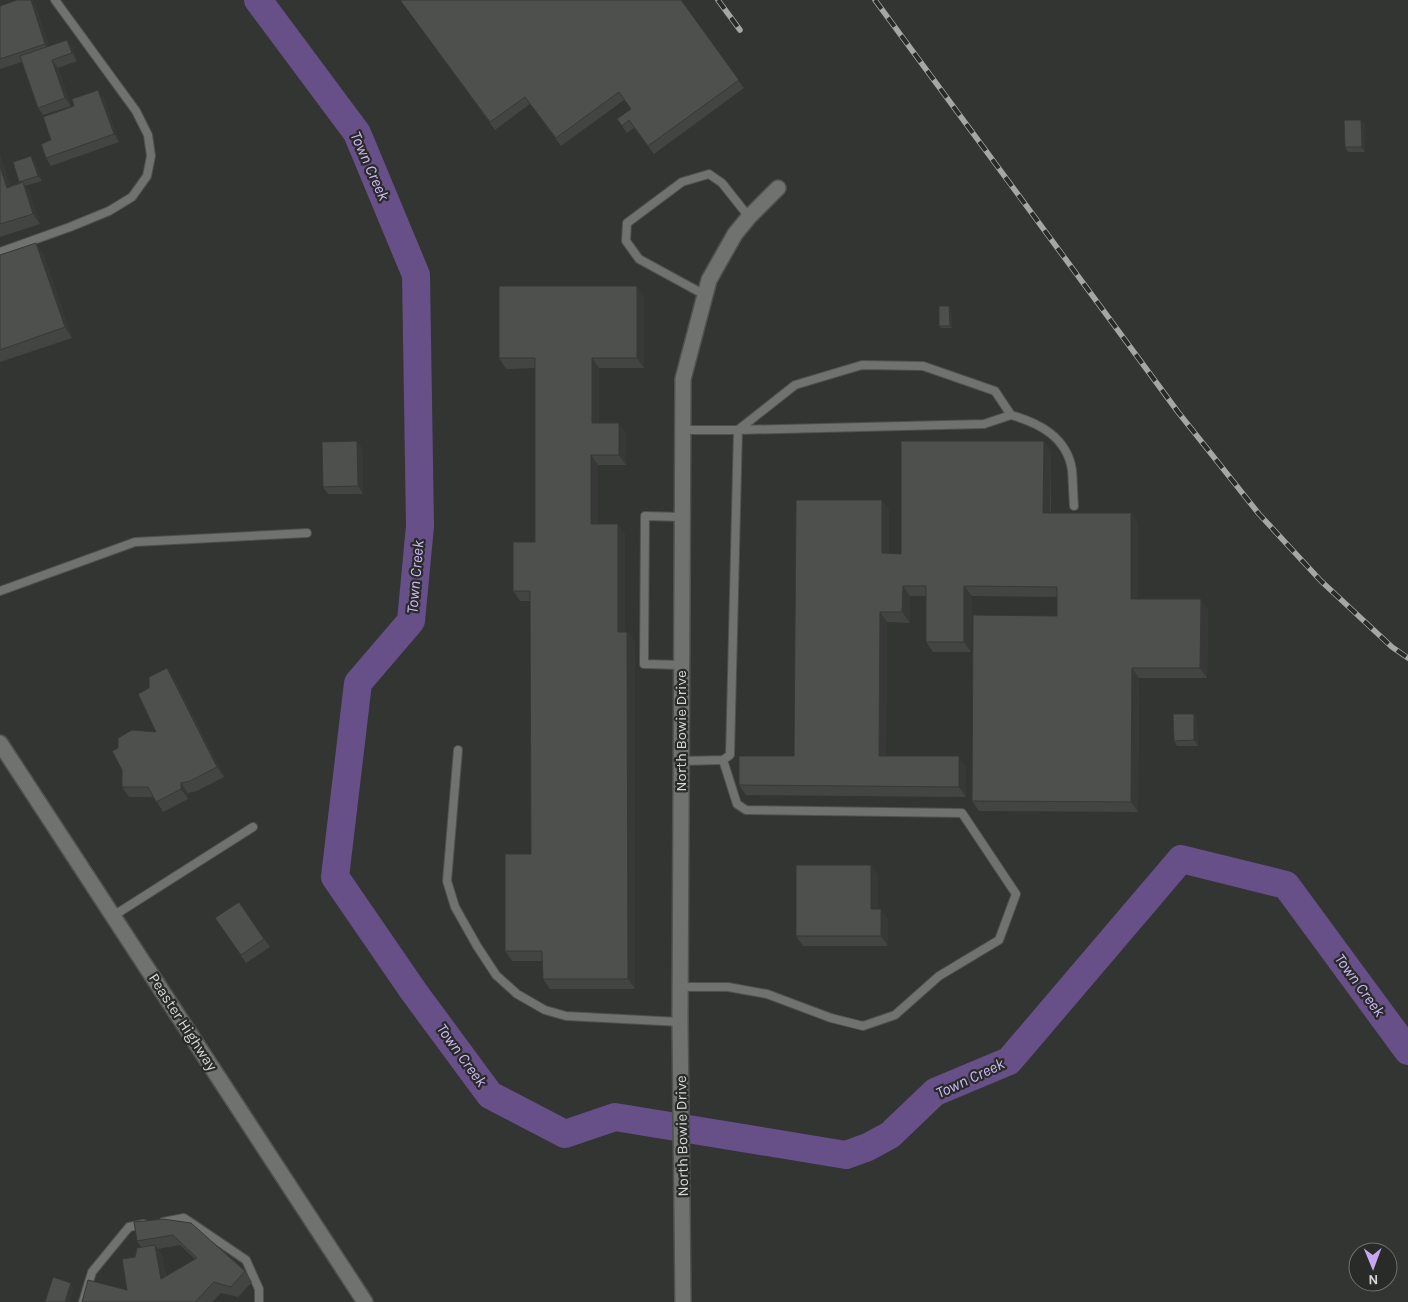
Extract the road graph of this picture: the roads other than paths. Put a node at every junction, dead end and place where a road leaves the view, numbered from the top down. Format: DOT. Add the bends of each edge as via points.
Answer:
graph roads {
  1 [pos="55,0"];
  2 [pos="778,188"];
  3 [pos="748,217"];
  4 [pos="0,252"];
  5 [pos="705,296"];
  6 [pos="1011,415"];
  7 [pos="682,430"];
  8 [pos="738,430"];
  9 [pos="1074,506"];
  10 [pos="682,517"];
  11 [pos="307,533"];
  12 [pos="0,590"];
  13 [pos="681,665"];
  14 [pos="0,743"];
  15 [pos="458,750"];
  16 [pos="723,760"];
  17 [pos="681,761"];
  18 [pos="253,827"];
  19 [pos="113,916"];
  20 [pos="680,987"];
  21 [pos="680,1022"];
  22 [pos="83,1302"];
  23 [pos="259,1302"];
  24 [pos="365,1302"];
  25 [pos="683,1302"];
  1 -- 4 [label="lane" via="136,111 148,135 151,156 147,176 132,197 109,211"];
  2 -- 3 [label="street, North Bowie Drive"];
  3 -- 5 [label="street, North Bowie Drive" via="713,272"];
  3 -- 5 [label="lane" via="722,183 708,174 682,182 627,222 626,241 639,259"];
  5 -- 7 [label="street, North Bowie Drive" via="683,379"];
  6 -- 8 [label="lane" via="984,424"];
  6 -- 8 [label="lane" via="996,391 923,366 862,365 795,385"];
  6 -- 9 [label="lane" via="1032,421 1052,434 1065,450 1071,468"];
  7 -- 8 [label="lane"];
  7 -- 10 [label="street, North Bowie Drive"];
  8 -- 16 [label="lane" via="730,755"];
  10 -- 13 [label="street, North Bowie Drive"];
  10 -- 13 [label="lane" via="645,516 644,664"];
  11 -- 12 [label="lane" via="135,542"];
  13 -- 17 [label="street, North Bowie Drive"];
  14 -- 19 [label="street, Peaster Highway"];
  15 -- 21 [label="lane" via="447,881 455,906 496,975 517,994 545,1010 566,1016"];
  16 -- 17 [label="lane"];
  16 -- 20 [label="lane" via="737,804 746,810 962,813 1016,894 999,940 940,976 895,1015 864,1026 831,1018 767,994 728,987"];
  17 -- 20 [label="street, North Bowie Drive"];
  18 -- 19 [label="lane"];
  19 -- 24 [label="street, Peaster Highway"];
  20 -- 21 [label="street, North Bowie Drive"];
  21 -- 25 [label="street, North Bowie Drive"];
  22 -- 23 [label="lane" via="92,1272 129,1227 184,1218 246,1260 258,1289"];
}
